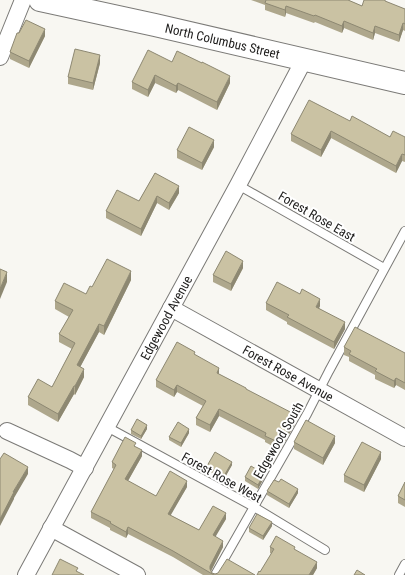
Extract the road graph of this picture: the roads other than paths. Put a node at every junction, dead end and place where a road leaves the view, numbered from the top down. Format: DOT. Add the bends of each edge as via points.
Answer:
graph roads {
  1 [pos="23,0"];
  2 [pos="40,0"];
  3 [pos="0,56"];
  4 [pos="304,60"];
  5 [pos="405,83"];
  6 [pos="238,185"];
  7 [pos="405,231"];
  8 [pos="384,268"];
  9 [pos="171,308"];
  10 [pos="320,390"];
  11 [pos="107,426"];
  12 [pos="3,429"];
  13 [pos="405,438"];
  14 [pos="85,468"];
  15 [pos="254,507"];
  16 [pos="51,528"];
  17 [pos="325,550"];
  18 [pos="405,564"];
  19 [pos="26,575"];
  20 [pos="137,575"];
  21 [pos="215,575"];
  22 [pos="399,575"];
  1 -- 3 [label="street"];
  2 -- 4 [label="main road, North Columbus Street"];
  4 -- 5 [label="main road, North Columbus Street"];
  4 -- 6 [label="street, Edgewood Avenue"];
  6 -- 8 [label="lane, Forest Rose East"];
  6 -- 9 [label="street, Edgewood Avenue"];
  7 -- 8 [label="lane, Edgewood South"];
  8 -- 10 [label="lane, Edgewood South"];
  9 -- 10 [label="street, Forest Rose Avenue"];
  9 -- 11 [label="street, Edgewood Avenue"];
  10 -- 13 [label="street, Forest Rose Avenue"];
  10 -- 15 [label="lane, Edgewood South"];
  11 -- 14 [label="street, Edgewood Avenue"];
  11 -- 15 [label="lane, Forest Rose West"];
  12 -- 14 [label="street"];
  14 -- 16 [label="street, Edgewood Avenue"];
  15 -- 17 [label="lane, Forest Rose West"];
  15 -- 21 [label="lane, Edgewood South"];
  16 -- 19 [label="street, Edgewood Avenue"];
  16 -- 20 [label="street"];
  18 -- 22 [label="lane"];
}
